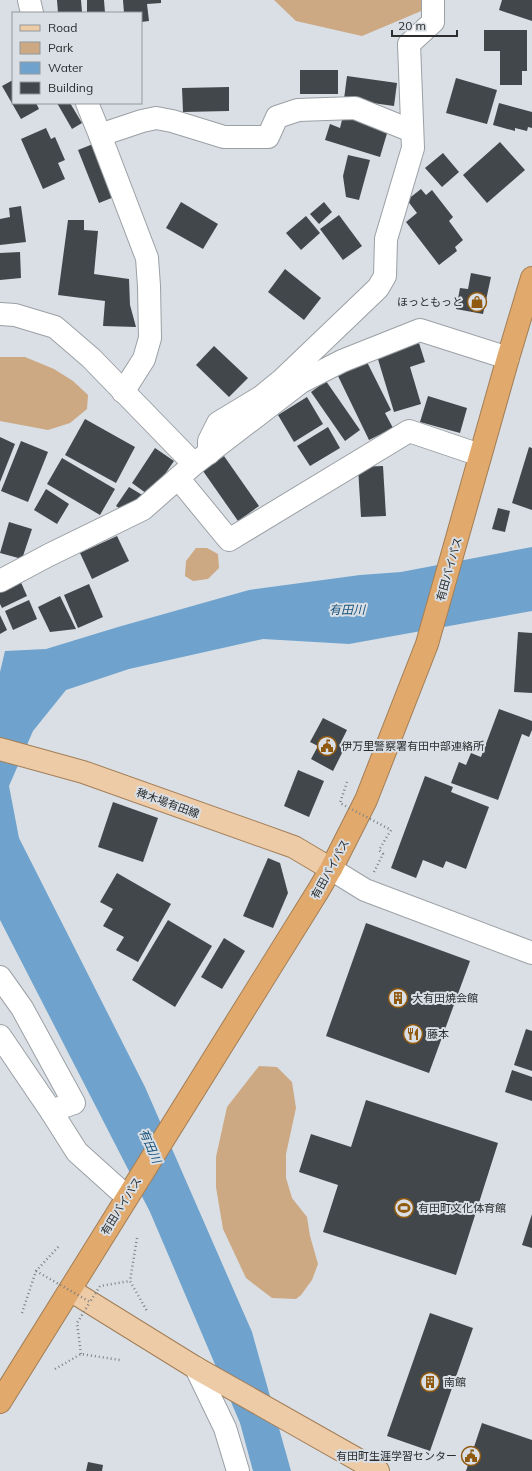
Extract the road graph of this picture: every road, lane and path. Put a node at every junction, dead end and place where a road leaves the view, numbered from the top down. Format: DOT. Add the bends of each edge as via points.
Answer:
graph roads {
  1 [pos="30,0"];
  2 [pos="433,0"];
  3 [pos="32,12"];
  4 [pos="87,104"];
  5 [pos="412,131"];
  6 [pos="100,135"];
  7 [pos="532,278"];
  8 [pos="0,314"];
  9 [pos="508,358"];
  10 [pos="124,392"];
  11 [pos="480,455"];
  12 [pos="194,465"];
  13 [pos="0,581"];
  14 [pos="0,749"];
  15 [pos="347,782"];
  16 [pos="331,869"];
  17 [pos="374,872"];
  18 [pos="532,954"];
  19 [pos="0,977"];
  20 [pos="0,1036"];
  21 [pos="51,1111"];
  22 [pos="130,1192"];
  23 [pos="137,1238"];
  24 [pos="60,1245"];
  25 [pos="36,1271"];
  26 [pos="130,1280"];
  27 [pos="70,1290"];
  28 [pos="90,1302"];
  29 [pos="22,1313"];
  30 [pos="150,1315"];
  31 [pos="82,1354"];
  32 [pos="120,1360"];
  33 [pos="54,1369"];
  34 [pos="198,1369"];
  35 [pos="0,1402"];
  36 [pos="238,1471"];
  37 [pos="378,1471"];
  1 -- 3 [label="street"];
  2 -- 5 [label="street" via="433,22 410,44"];
  4 -- 6 [label="street"];
  5 -- 6 [label="street" via="355,108 298,110 277,117 268,137 224,137 156,118"];
  5 -- 12 [label="street" via="413,148 386,239 385,276 378,288 283,379 218,423"];
  6 -- 10 [label="street" via="147,258 149,279 150,338 144,359"];
  7 -- 9 [label="highway, 有田バイパス"];
  8 -- 10 [label="street" via="15,315 55,327 91,358"];
  9 -- 11 [label="highway, 有田バイパス"];
  9 -- 12 [label="street" via="420,330 342,361 301,382"];
  10 -- 12 [label="street"];
  11 -- 12 [label="street" via="409,431 229,540"];
  11 -- 16 [label="highway, 有田バイパス" via="427,644 366,800"];
  12 -- 13 [label="street" via="143,510"];
  14 -- 16 [label="main road, 稗木場有田線" via="83,772 294,847"];
  15 -- 17 [label="path, bridge" via="340,803 391,830 379,850 384,854"];
  16 -- 18 [label="street" via="366,890"];
  16 -- 22 [label="highway, 有田バイパス"];
  19 -- 21 [label="street" via="22,1008 74,1102"];
  20 -- 21 [label="street"];
  21 -- 22 [label="street" via="76,1152"];
  22 -- 27 [label="highway, 有田バイパス"];
  23 -- 26 [label="path"];
  24 -- 25 [label="path"];
  25 -- 28 [label="path, bridge"];
  25 -- 29 [label="path"];
  26 -- 28 [label="path, bridge" via="100,1286"];
  26 -- 30 [label="path"];
  27 -- 34 [label="main road"];
  27 -- 35 [label="highway, 有田バイパス"];
  28 -- 31 [label="path, bridge" via="77,1323"];
  31 -- 32 [label="path"];
  31 -- 33 [label="path"];
  34 -- 36 [label="street" via="225,1428"];
  34 -- 37 [label="main road"];
}
